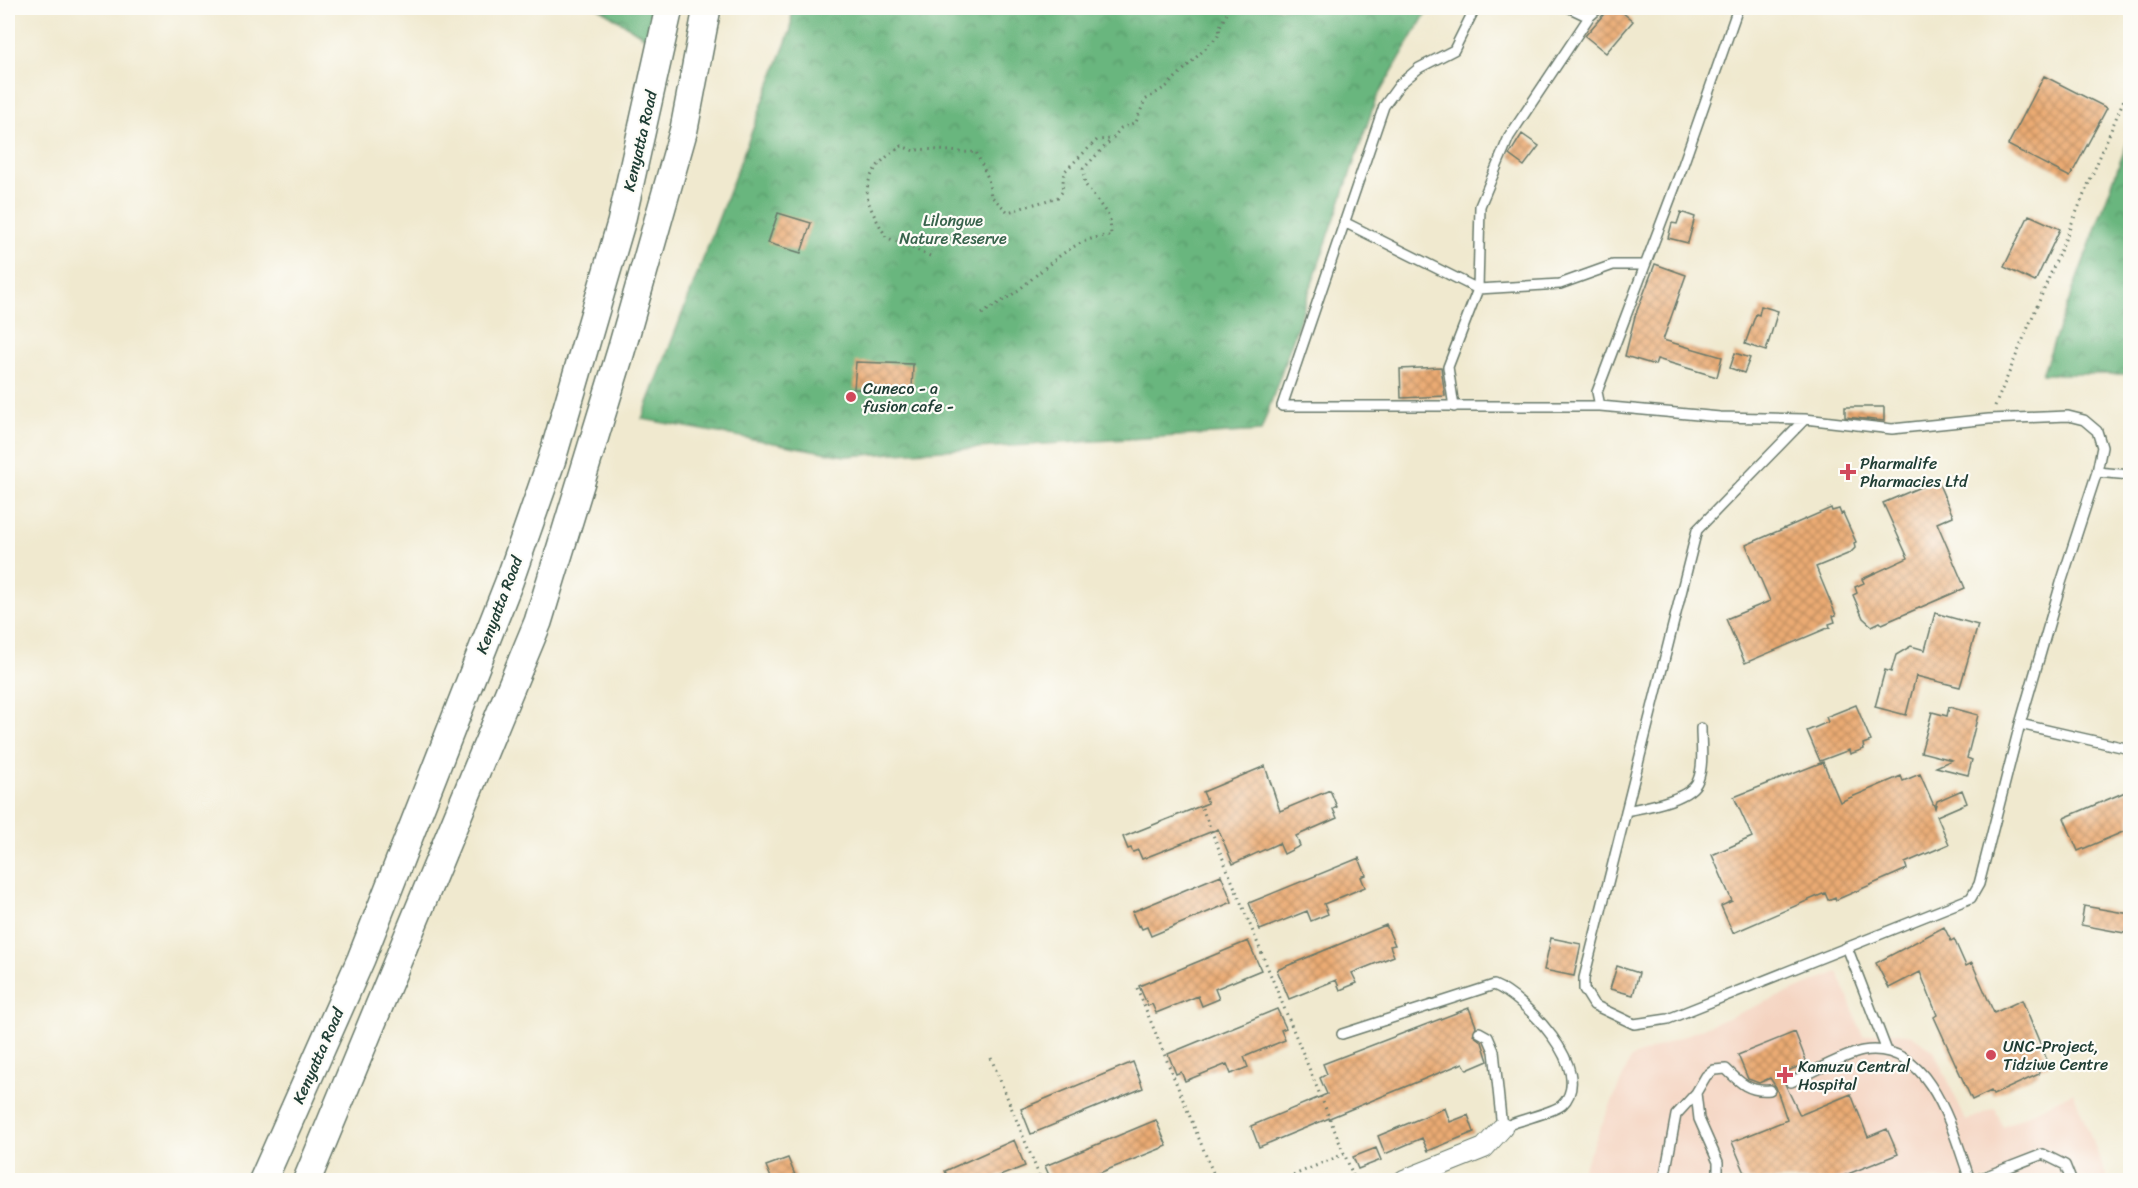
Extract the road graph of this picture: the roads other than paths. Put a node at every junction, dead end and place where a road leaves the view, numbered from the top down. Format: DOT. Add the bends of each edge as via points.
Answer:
graph roads {
  1 [pos="669,8"];
  2 [pos="707,8"];
  3 [pos="1475,8"];
  4 [pos="1570,8"];
  5 [pos="1599,8"];
  6 [pos="1738,8"];
  7 [pos="1589,17"];
  8 [pos="1344,222"];
  9 [pos="1645,265"];
  10 [pos="1478,289"];
  11 [pos="1600,406"];
  12 [pos="1454,407"];
  13 [pos="1805,419"];
  14 [pos="2097,472"];
  15 [pos="2130,475"];
  16 [pos="2020,724"];
  17 [pos="1701,728"];
  18 [pos="2130,749"];
  19 [pos="1626,811"];
  20 [pos="1847,947"];
  21 [pos="1479,1032"];
  22 [pos="1342,1034"];
  23 [pos="1887,1052"];
  24 [pos="1791,1082"];
  25 [pos="1770,1090"];
  26 [pos="1696,1093"];
  27 [pos="1502,1128"];
  28 [pos="263,1180"];
  29 [pos="307,1180"];
  30 [pos="1404,1180"];
  31 [pos="1664,1180"];
  32 [pos="1718,1180"];
  33 [pos="1970,1180"];
  34 [pos="1976,1180"];
  35 [pos="2071,1180"];
  1 -- 28 [label="main road, Kenyatta Road" via="643,130 582,362 509,582 361,959"];
  2 -- 29 [label="main road" via="684,129 538,622"];
  3 -- 8 [label="lane" via="1454,50 1419,68 1400,84 1384,106"];
  4 -- 7 [label="lane"];
  5 -- 7 [label="lane"];
  6 -- 9 [label="lane"];
  7 -- 10 [label="lane" via="1509,137 1480,206"];
  8 -- 10 [label="lane"];
  8 -- 12 [label="lane" via="1282,406"];
  9 -- 10 [label="lane" via="1613,265 1560,284"];
  9 -- 11 [label="lane" via="1596,392"];
  10 -- 12 [label="lane" via="1448,367"];
  11 -- 12 [label="lane"];
  11 -- 13 [label="lane" via="1720,417"];
  13 -- 14 [label="lane" via="1892,429 2068,416 2084,420 2097,431 2102,447"];
  13 -- 19 [label="lane" via="1697,530"];
  14 -- 15 [label="lane"];
  14 -- 16 [label="lane"];
  16 -- 18 [label="lane"];
  16 -- 20 [label="lane" via="1979,884 1971,898"];
  17 -- 19 [label="lane" via="1700,772 1690,791 1661,804"];
  19 -- 20 [label="lane" via="1584,978 1584,989 1594,1005 1634,1024 1650,1024"];
  20 -- 23 [label="lane"];
  21 -- 27 [label="lane" via="1488,1037 1494,1051"];
  22 -- 27 [label="lane" via="1450,1001 1484,986 1505,989 1563,1052 1571,1079 1562,1105"];
  23 -- 24 [label="lane" via="1862,1051"];
  23 -- 33 [label="lane" via="1913,1064 1930,1084 1950,1124"];
  25 -- 26 [label="lane" via="1756,1091 1743,1086 1726,1069 1714,1070 1706,1076"];
  26 -- 31 [label="lane" via="1676,1114"];
  26 -- 32 [label="lane" via="1700,1119 1718,1162"];
  27 -- 30 [label="street" via="1484,1148"];
  34 -- 35 [label="lane" via="2043,1154 2065,1165"];
}
